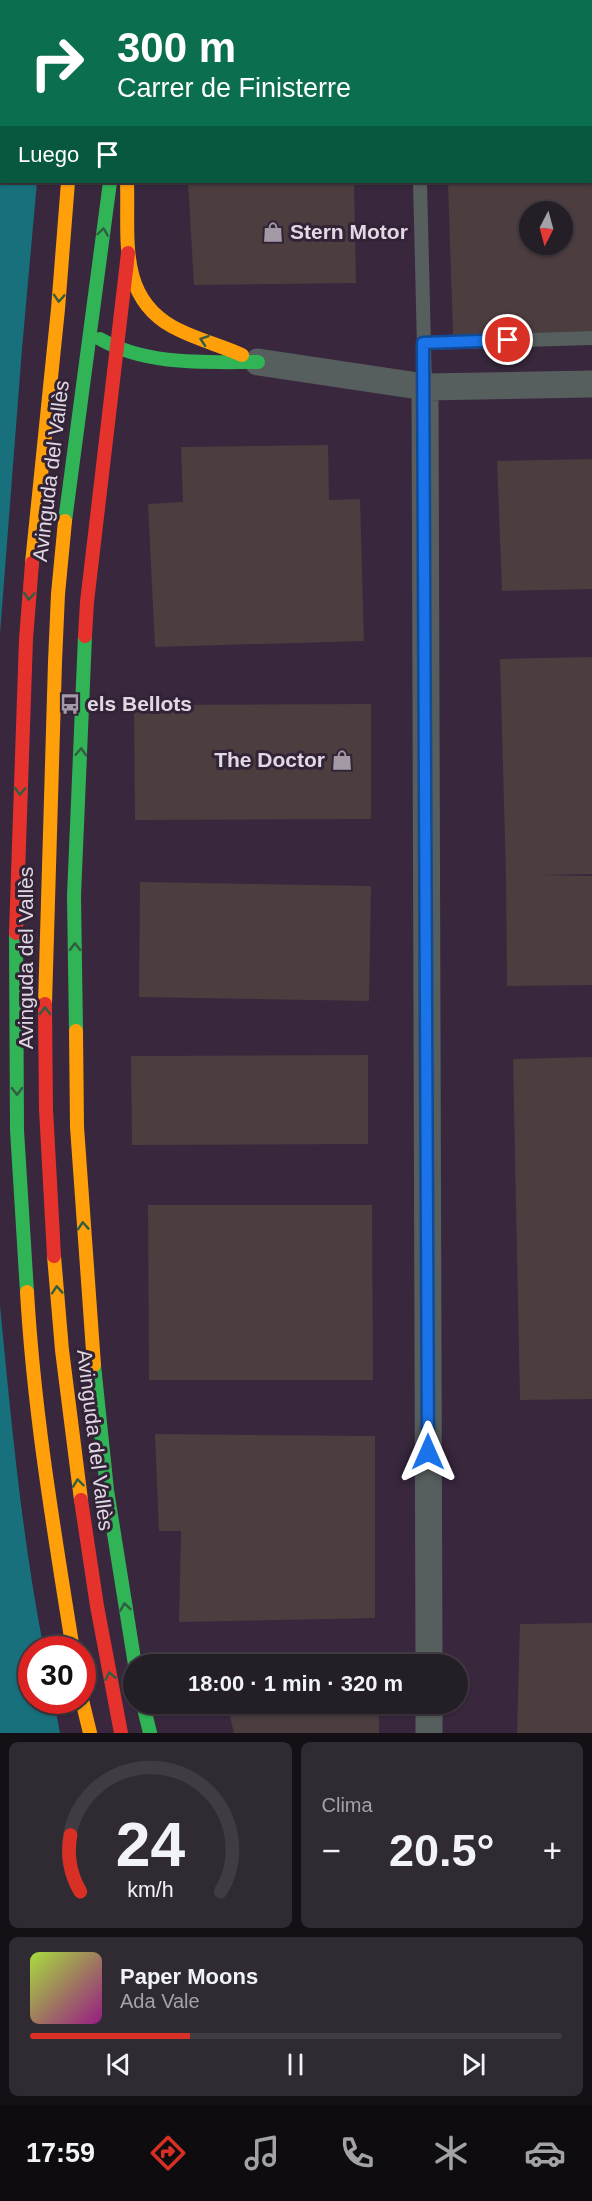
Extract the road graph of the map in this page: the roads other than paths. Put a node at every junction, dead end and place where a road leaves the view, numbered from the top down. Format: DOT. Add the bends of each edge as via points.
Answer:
graph roads {
  1 [pos="68,183"];
  2 [pos="110,183"];
  3 [pos="127,183"];
  4 [pos="420,183"];
  5 [pos="63,240"];
  6 [pos="128,253"];
  7 [pos="73,288"];
  8 [pos="78,312"];
  9 [pos="158,330"];
  10 [pos="89,331"];
  11 [pos="592,338"];
  12 [pos="423,343"];
  13 [pos="117,349"];
  14 [pos="136,354"];
  15 [pos="258,362"];
  16 [pos="592,384"];
  17 [pos="425,387"];
  18 [pos="71,1636"];
  19 [pos="133,1654"];
  20 [pos="429,1654"];
  21 [pos="85,1714"];
  22 [pos="145,1714"];
  23 [pos="429,1714"];
  24 [pos="90,1733"];
  25 [pos="122,1733"];
  26 [pos="150,1733"];
  27 [pos="429,1733"];
  1 -- 5 [label="main road, Avinguda del Vallès"];
  10 -- 2 [label="main road, Avinguda del Vallès, one-way"];
  3 -- 6 [label="main road"];
  4 -- 12 [label="lane"];
  5 -- 7 [label="main road"];
  5 -- 18 [label="main road, Avinguda del Vallès, one-way" via="26,639 15,1027 30,1348"];
  6 -- 9 [label="main road" via="133,282 141,301 157,318"];
  6 -- 13 [label="main road"];
  8 -- 10 [label="main road"];
  9 -- 14 [label="main road"];
  15 -- 9 [label="main road, one-way"];
  10 -- 13 [label="main road"];
  25 -- 10 [label="main road, Avinguda del Vallès, one-way" via="79,1492 61,1343 51,1216 45,1023 55,637"];
  11 -- 12 [label="lane"];
  12 -- 17 [label="lane"];
  13 -- 14 [label="main road"];
  19 -- 13 [label="main road, one-way" via="107,1490 90,1328 76,1127 74,896 87,602"];
  14 -- 15 [label="main road" via="192,362"];
  15 -- 17 [label="street"];
  16 -- 17 [label="street"];
  17 -- 20 [label="street"];
  21 -- 24 [label="main road"];
  22 -- 26 [label="main road"];
  23 -- 27 [label="street"];
}
